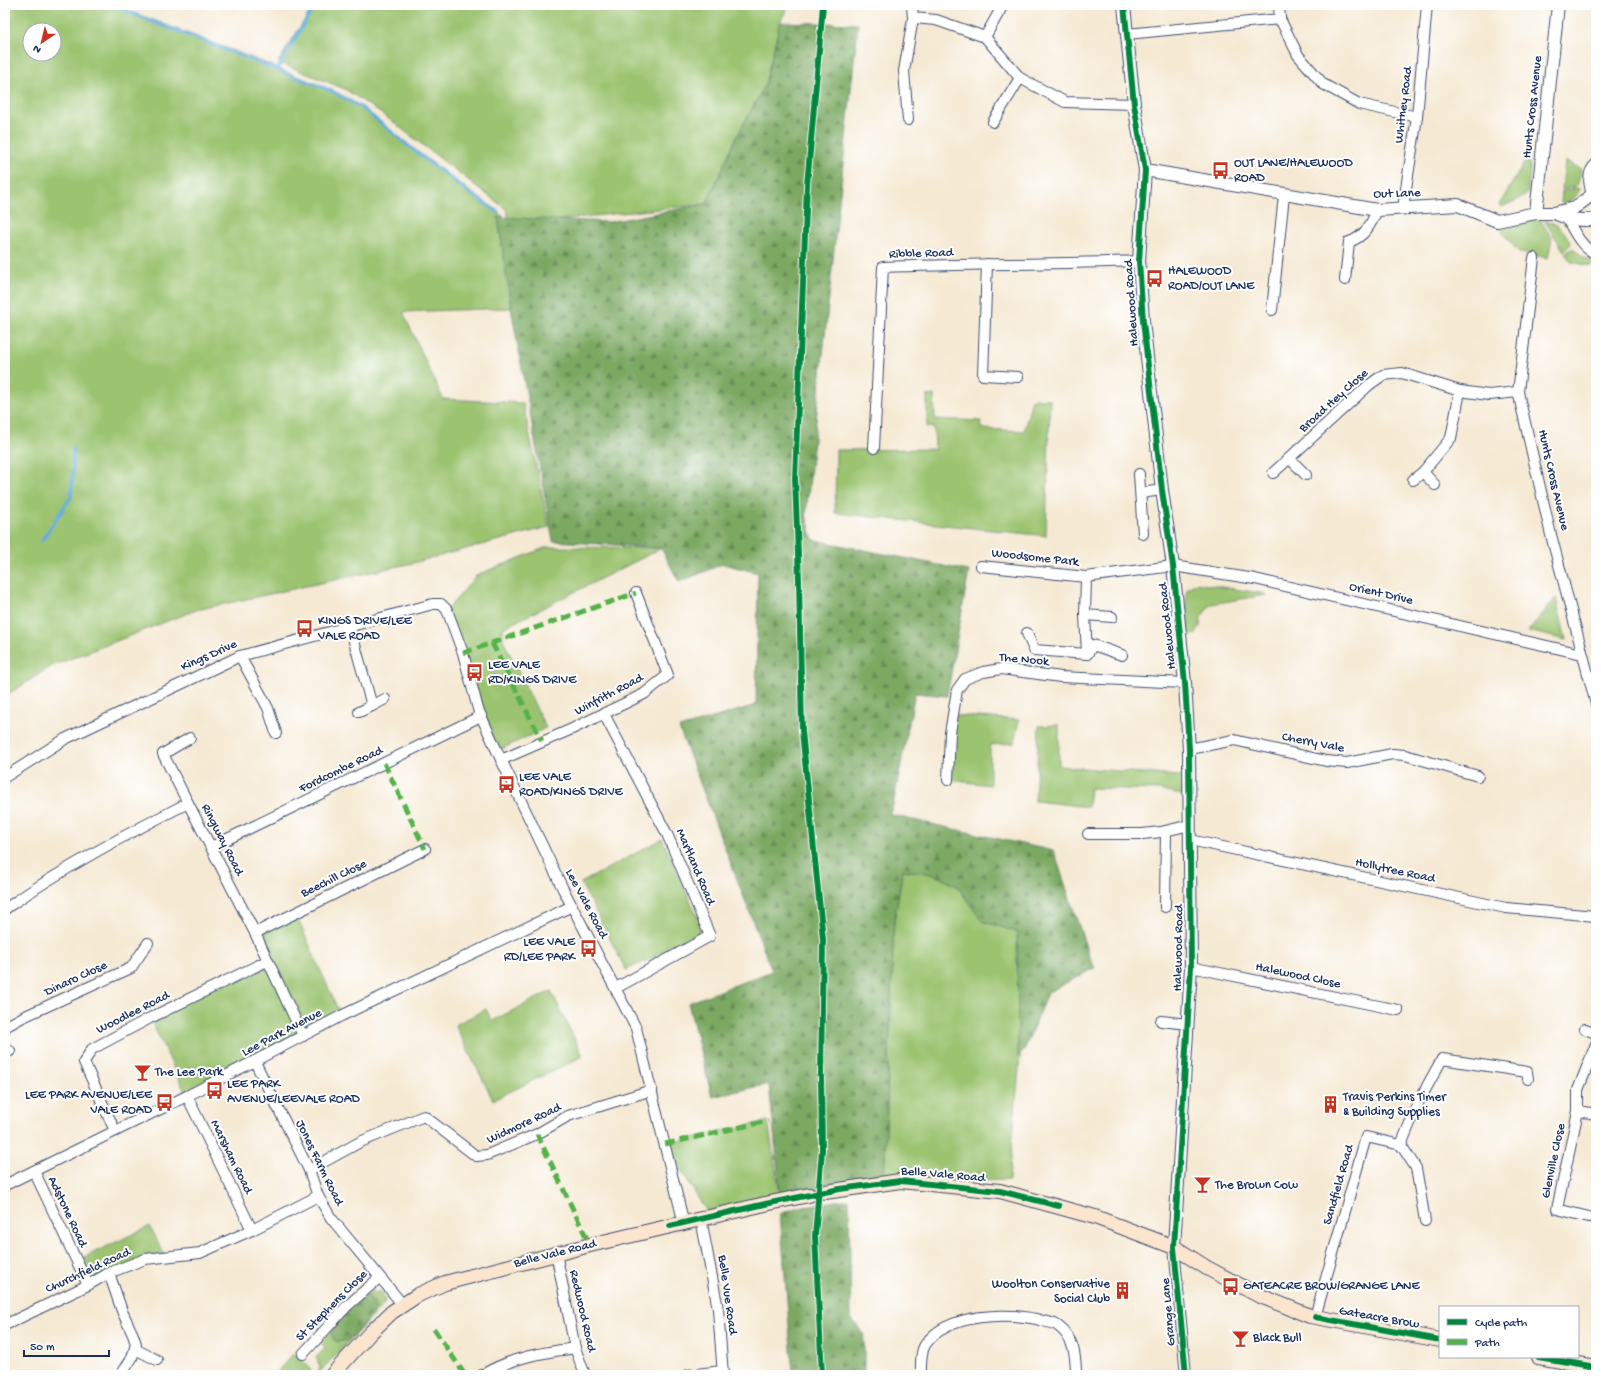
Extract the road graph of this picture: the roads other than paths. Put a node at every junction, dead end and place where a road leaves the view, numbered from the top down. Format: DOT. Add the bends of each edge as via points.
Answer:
graph roads {
  1 [pos="912,5"];
  2 [pos="1003,5"];
  3 [pos="1124,5"];
  4 [pos="1279,5"];
  5 [pos="1427,5"];
  6 [pos="1558,5"];
  7 [pos="913,18"];
  8 [pos="1280,19"];
  9 [pos="1127,34"];
  10 [pos="985,37"];
  11 [pos="1020,78"];
  12 [pos="1134,104"];
  13 [pos="1417,116"];
  14 [pos="908,120"];
  15 [pos="993,122"];
  16 [pos="1596,164"];
  17 [pos="1145,170"];
  18 [pos="1594,194"];
  19 [pos="1284,195"];
  20 [pos="1403,208"];
  21 [pos="1377,210"];
  22 [pos="1536,213"];
  23 [pos="1554,213"];
  24 [pos="1567,219"];
  25 [pos="1596,219"];
  26 [pos="1596,254"];
  27 [pos="1534,258"];
  28 [pos="1139,261"];
  29 [pos="987,264"];
  30 [pos="1344,280"];
  31 [pos="1272,310"];
  32 [pos="1018,377"];
  33 [pos="1460,391"];
  34 [pos="1518,392"];
  35 [pos="874,448"];
  36 [pos="1290,459"];
  37 [pos="1423,472"];
  38 [pos="1273,473"];
  39 [pos="1139,474"];
  40 [pos="1306,475"];
  41 [pos="1413,480"];
  42 [pos="1435,485"];
  43 [pos="1162,490"];
  44 [pos="1141,493"];
  45 [pos="1143,534"];
  46 [pos="981,566"];
  47 [pos="1173,566"];
  48 [pos="1086,576"];
  49 [pos="636,593"];
  50 [pos="441,604"];
  51 [pos="1085,615"];
  52 [pos="1112,617"];
  53 [pos="350,626"];
  54 [pos="1027,633"];
  55 [pos="1087,654"];
  56 [pos="1582,654"];
  57 [pos="1122,655"];
  58 [pos="240,656"];
  59 [pos="1185,683"];
  60 [pos="385,699"];
  61 [pos="1596,704"];
  62 [pos="372,706"];
  63 [pos="359,712"];
  64 [pos="604,714"];
  65 [pos="481,716"];
  66 [pos="276,733"];
  67 [pos="190,738"];
  68 [pos="1189,749"];
  69 [pos="501,760"];
  70 [pos="1478,776"];
  71 [pos="5,778"];
  72 [pos="948,780"];
  73 [pos="188,803"];
  74 [pos="1190,825"];
  75 [pos="1166,831"];
  76 [pos="1088,834"];
  77 [pos="1190,840"];
  78 [pos="211,847"];
  79 [pos="425,849"];
  80 [pos="572,906"];
  81 [pos="1165,907"];
  82 [pos="5,909"];
  83 [pos="1596,916"];
  84 [pos="255,933"];
  85 [pos="148,943"];
  86 [pos="268,961"];
  87 [pos="1191,967"];
  88 [pos="616,988"];
  89 [pos="1398,1010"];
  90 [pos="1161,1021"];
  91 [pos="1188,1024"];
  92 [pos="5,1027"];
  93 [pos="1585,1029"];
  94 [pos="1596,1033"];
  95 [pos="303,1036"];
  96 [pos="1596,1044"];
  97 [pos="255,1062"];
  98 [pos="1528,1079"];
  99 [pos="652,1090"];
  100 [pos="187,1096"];
  101 [pos="1578,1111"];
  102 [pos="1596,1114"];
  103 [pos="115,1131"];
  104 [pos="1401,1145"];
  105 [pos="309,1170"];
  106 [pos="34,1171"];
  107 [pos="5,1185"];
  108 [pos="825,1192"];
  109 [pos="809,1195"];
  110 [pos="318,1196"];
  111 [pos="1589,1217"];
  112 [pos="701,1218"];
  113 [pos="1425,1221"];
  114 [pos="684,1224"];
  115 [pos="252,1230"];
  116 [pos="1174,1247"];
  117 [pos="556,1253"];
  118 [pos="109,1273"];
  119 [pos="380,1278"];
  120 [pos="88,1285"];
  121 [pos="403,1304"];
  122 [pos="1315,1317"];
  123 [pos="5,1325"];
  124 [pos="1439,1340"];
  125 [pos="575,1348"];
  126 [pos="135,1349"];
  127 [pos="303,1354"];
  128 [pos="1544,1358"];
  129 [pos="157,1360"];
  130 [pos="1596,1367"];
  131 [pos="723,1373"];
  132 [pos="121,1375"];
  133 [pos="332,1375"];
  134 [pos="482,1375"];
  135 [pos="584,1375"];
  136 [pos="688,1375"];
  137 [pos="921,1375"];
  138 [pos="1076,1375"];
  139 [pos="1186,1375"];
  1 -- 7 [label="street"];
  2 -- 10 [label="street"];
  3 -- 9 [label="street, Halewood Road"];
  4 -- 8 [label="street"];
  5 -- 13 [label="street, Whitney Road"];
  6 -- 22 [label="street, Hunts Cross Avenue"];
  7 -- 10 [label="street" via="936,20"];
  7 -- 14 [label="street" via="904,71"];
  8 -- 9 [label="street"];
  8 -- 13 [label="street" via="1298,55 1323,84 1359,104"];
  9 -- 12 [label="street, Halewood Road"];
  10 -- 11 [label="street"];
  11 -- 12 [label="street" via="1065,102"];
  11 -- 15 [label="street"];
  12 -- 17 [label="street, Halewood Road"];
  13 -- 20 [label="street, Whitney Road"];
  16 -- 18 [label="street" via="1589,174 1589,185"];
  17 -- 19 [label="street, Out Lane"];
  17 -- 28 [label="street, Halewood Road"];
  18 -- 23 [label="street" via="1574,208"];
  19 -- 21 [label="street, Out Lane"];
  19 -- 31 [label="street"];
  20 -- 21 [label="street, Out Lane"];
  20 -- 22 [label="street, Out Lane" via="1458,206 1497,221"];
  21 -- 30 [label="street" via="1368,229 1358,239 1349,242"];
  22 -- 23 [label="street, Out Lane"];
  23 -- 24 [label="street"];
  24 -- 25 [label="street"];
  24 -- 26 [label="street" via="1579,240"];
  27 -- 34 [label="street, Hunts Cross Avenue"];
  28 -- 29 [label="street, Ribble Road"];
  28 -- 43 [label="street, Halewood Road" via="1143,321"];
  29 -- 32 [label="street" via="983,375"];
  29 -- 35 [label="street, Ribble Road" via="883,267"];
  33 -- 34 [label="street, Broad Hey Close" via="1489,395"];
  33 -- 36 [label="street, Broad Hey Close" via="1402,373 1383,375"];
  33 -- 37 [label="street" via="1451,438"];
  34 -- 56 [label="street, Hunts Cross Avenue"];
  36 -- 38 [label="street, Broad Hey Close"];
  36 -- 40 [label="street"];
  37 -- 41 [label="street"];
  37 -- 42 [label="street"];
  39 -- 44 [label="street"];
  43 -- 44 [label="street"];
  43 -- 47 [label="street, Halewood Road"];
  44 -- 45 [label="street"];
  46 -- 48 [label="street, Woodsome Park"];
  47 -- 48 [label="street, Woodsome Park"];
  47 -- 56 [label="street, Orient Drive" via="1255,579"];
  47 -- 59 [label="street, Halewood Road"];
  48 -- 51 [label="street, Woodsome Park"];
  49 -- 64 [label="street, Winfrith Road" via="668,675 644,694"];
  50 -- 53 [label="street, Kings Drive"];
  50 -- 65 [label="street, Lee Vale Road" via="447,610 463,653"];
  51 -- 52 [label="street"];
  51 -- 55 [label="street, Woodsome Park"];
  53 -- 58 [label="street, Kings Drive"];
  53 -- 62 [label="street"];
  54 -- 55 [label="street" via="1034,650"];
  55 -- 57 [label="street" via="1093,645"];
  56 -- 61 [label="street, Hunts Cross Avenue"];
  58 -- 66 [label="street" via="268,708"];
  58 -- 71 [label="street, Kings Drive" via="65,739"];
  59 -- 68 [label="street, Halewood Road"];
  59 -- 72 [label="street, The Nook" via="1061,677 1001,669 983,672 965,680 957,690 950,733"];
  60 -- 62 [label="street"];
  62 -- 63 [label="street"];
  64 -- 69 [label="street, Winfrith Road"];
  64 -- 88 [label="street, Martland Road" via="667,834 710,936"];
  65 -- 69 [label="street, Lee Vale Road"];
  65 -- 78 [label="street, Fordcombe Road"];
  67 -- 73 [label="street" via="164,754"];
  68 -- 70 [label="street, Cherry Vale" via="1234,740 1326,761 1346,763 1392,754 1405,755"];
  68 -- 74 [label="street, Halewood Road"];
  69 -- 80 [label="street, Lee Vale Road"];
  73 -- 78 [label="street, Ringway Road"];
  73 -- 82 [label="street, Ringway Road" via="115,840 35,887"];
  74 -- 75 [label="street"];
  74 -- 77 [label="street, Halewood Road"];
  75 -- 76 [label="street" via="1142,834"];
  75 -- 81 [label="street"];
  77 -- 83 [label="street, Hollytree Road" via="1506,908"];
  77 -- 87 [label="street, Halewood Road"];
  78 -- 84 [label="street, Ringway Road"];
  79 -- 84 [label="street, Beechill Close"];
  80 -- 88 [label="street, Lee Vale Road"];
  80 -- 95 [label="street, Lee Park Avenue"];
  84 -- 86 [label="street, Ringway Road"];
  85 -- 92 [label="street, Dinaro Close" via="131,968"];
  86 -- 95 [label="street, Ringway Road"];
  86 -- 103 [label="street, Woodlee Road" via="92,1049 84,1062"];
  87 -- 89 [label="street, Halewood Close"];
  87 -- 91 [label="street, Halewood Road"];
  88 -- 99 [label="street, Lee Vale Road" via="636,1028"];
  90 -- 91 [label="street"];
  91 -- 116 [label="street, Halewood Road"];
  93 -- 94 [label="street"];
  95 -- 97 [label="street, Lee Park Avenue"];
  96 -- 101 [label="street, Glenville Close" via="1578,1090"];
  97 -- 100 [label="street, Lee Park Avenue"];
  97 -- 105 [label="street, Jones Farm Road"];
  98 -- 104 [label="street" via="1527,1072 1442,1058 1419,1101"];
  99 -- 105 [label="street, Widmore Road" via="568,1116 537,1134 487,1155 476,1156 424,1116 360,1142"];
  99 -- 114 [label="street, Lee Vale Road"];
  100 -- 103 [label="street, Lee Park Avenue"];
  100 -- 115 [label="street, Marsham Road"];
  101 -- 102 [label="street, Glenville Close"];
  101 -- 111 [label="street, Glenville Close" via="1557,1209"];
  103 -- 106 [label="street, Lee Park Avenue"];
  104 -- 113 [label="street" via="1416,1168"];
  104 -- 122 [label="street, Sandfield Road" via="1366,1137"];
  105 -- 110 [label="street, Jones Farm Road"];
  106 -- 107 [label="street, Lee Park Avenue"];
  106 -- 120 [label="street, Adstone Road"];
  108 -- 116 [label="main road, Belle Vale Road" via="900,1181 1000,1191 1095,1217"];
  109 -- 112 [label="main road, Belle Vale Road"];
  110 -- 115 [label="street, Churchfield Road"];
  110 -- 119 [label="street, Jones Farm Road" via="331,1218"];
  112 -- 114 [label="main road, Belle Vale Road"];
  112 -- 131 [label="street, Belle Vue Road" via="718,1309"];
  114 -- 117 [label="main road, Belle Vale Road"];
  115 -- 118 [label="street, Churchfield Road" via="200,1253 145,1259"];
  116 -- 122 [label="main road, Gateacre Brow" via="1258,1295"];
  116 -- 139 [label="street, Grange Lane"];
  117 -- 121 [label="main road, Belle Vale Road" via="445,1283"];
  117 -- 125 [label="street, Redwood Road"];
  118 -- 120 [label="street, Churchfield Road"];
  118 -- 126 [label="street" via="133,1334"];
  119 -- 121 [label="street, Jones Farm Road"];
  119 -- 127 [label="street, St Stephens Close" via="346,1307"];
  120 -- 123 [label="street, Churchfield Road"];
  121 -- 133 [label="main road, Belle Vale Road" via="370,1333"];
  122 -- 124 [label="main road, Gateacre Brow"];
  125 -- 134 [label="street" via="533,1354 498,1366"];
  125 -- 135 [label="street, Redwood Road"];
  126 -- 129 [label="street"];
  126 -- 132 [label="street"];
  128 -- 130 [label="main road"];
  131 -- 136 [label="street"];
  137 -- 138 [label="street" via="924,1346 936,1333 962,1321 993,1316 1032,1318 1057,1325 1067,1336 1076,1356"];
}
